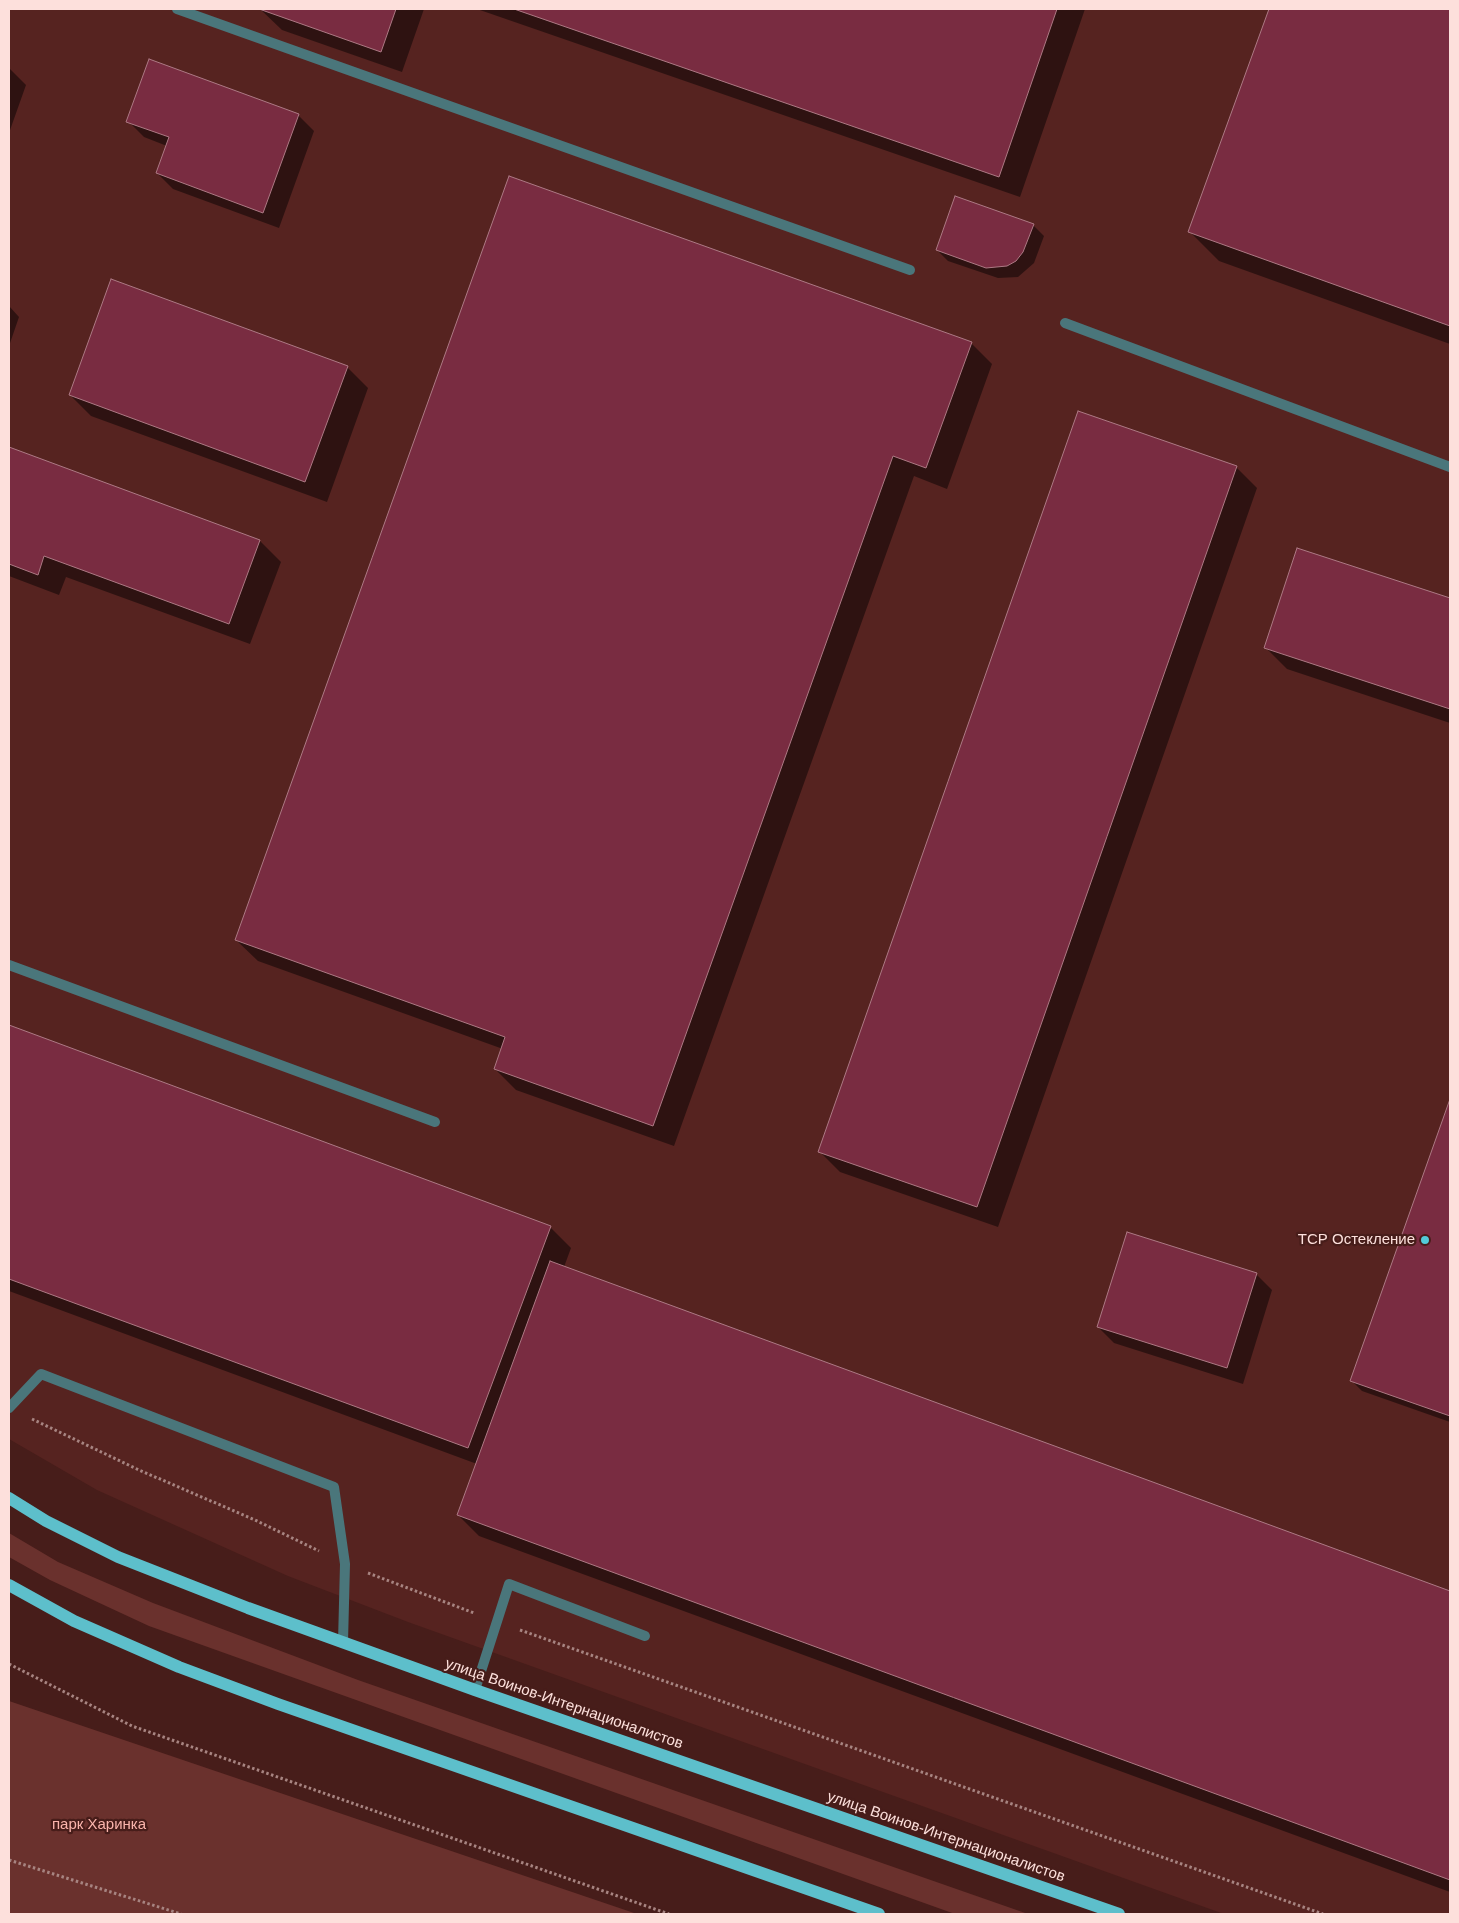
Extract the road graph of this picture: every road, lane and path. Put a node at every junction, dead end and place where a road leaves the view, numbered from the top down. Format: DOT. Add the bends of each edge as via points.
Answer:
graph roads {
  1 [pos="177,9"];
  2 [pos="910,270"];
  3 [pos="1065,323"];
  4 [pos="1450,467"];
  5 [pos="9,965"];
  6 [pos="435,1122"];
  7 [pos="9,1408"];
  8 [pos="26,1416"];
  9 [pos="9,1498"];
  10 [pos="346,1564"];
  11 [pos="9,1585"];
  12 [pos="495,1621"];
  13 [pos="645,1636"];
  14 [pos="343,1642"];
  15 [pos="9,1664"];
  16 [pos="475,1690"];
  17 [pos="9,1860"];
  18 [pos="181,1914"];
  19 [pos="669,1914"];
  20 [pos="879,1914"];
  21 [pos="1119,1914"];
  22 [pos="1323,1914"];
  1 -- 2 [label="street"];
  3 -- 4 [label="street"];
  5 -- 6 [label="street"];
  7 -- 10 [label="street" via="41,1374 334,1488"];
  8 -- 10 [label="path"];
  9 -- 14 [label="main road, улица Воинов-Интернационалистов" via="46,1521 118,1557"];
  10 -- 12 [label="path"];
  10 -- 14 [label="street"];
  11 -- 20 [label="main road" via="74,1621 179,1667"];
  12 -- 13 [label="street" via="509,1584"];
  12 -- 16 [label="street"];
  12 -- 22 [label="path"];
  14 -- 16 [label="main road, улица Воинов-Интернационалистов"];
  15 -- 19 [label="path" via="132,1726"];
  16 -- 21 [label="main road, улица Воинов-Интернационалистов"];
  17 -- 18 [label="path"];
}
